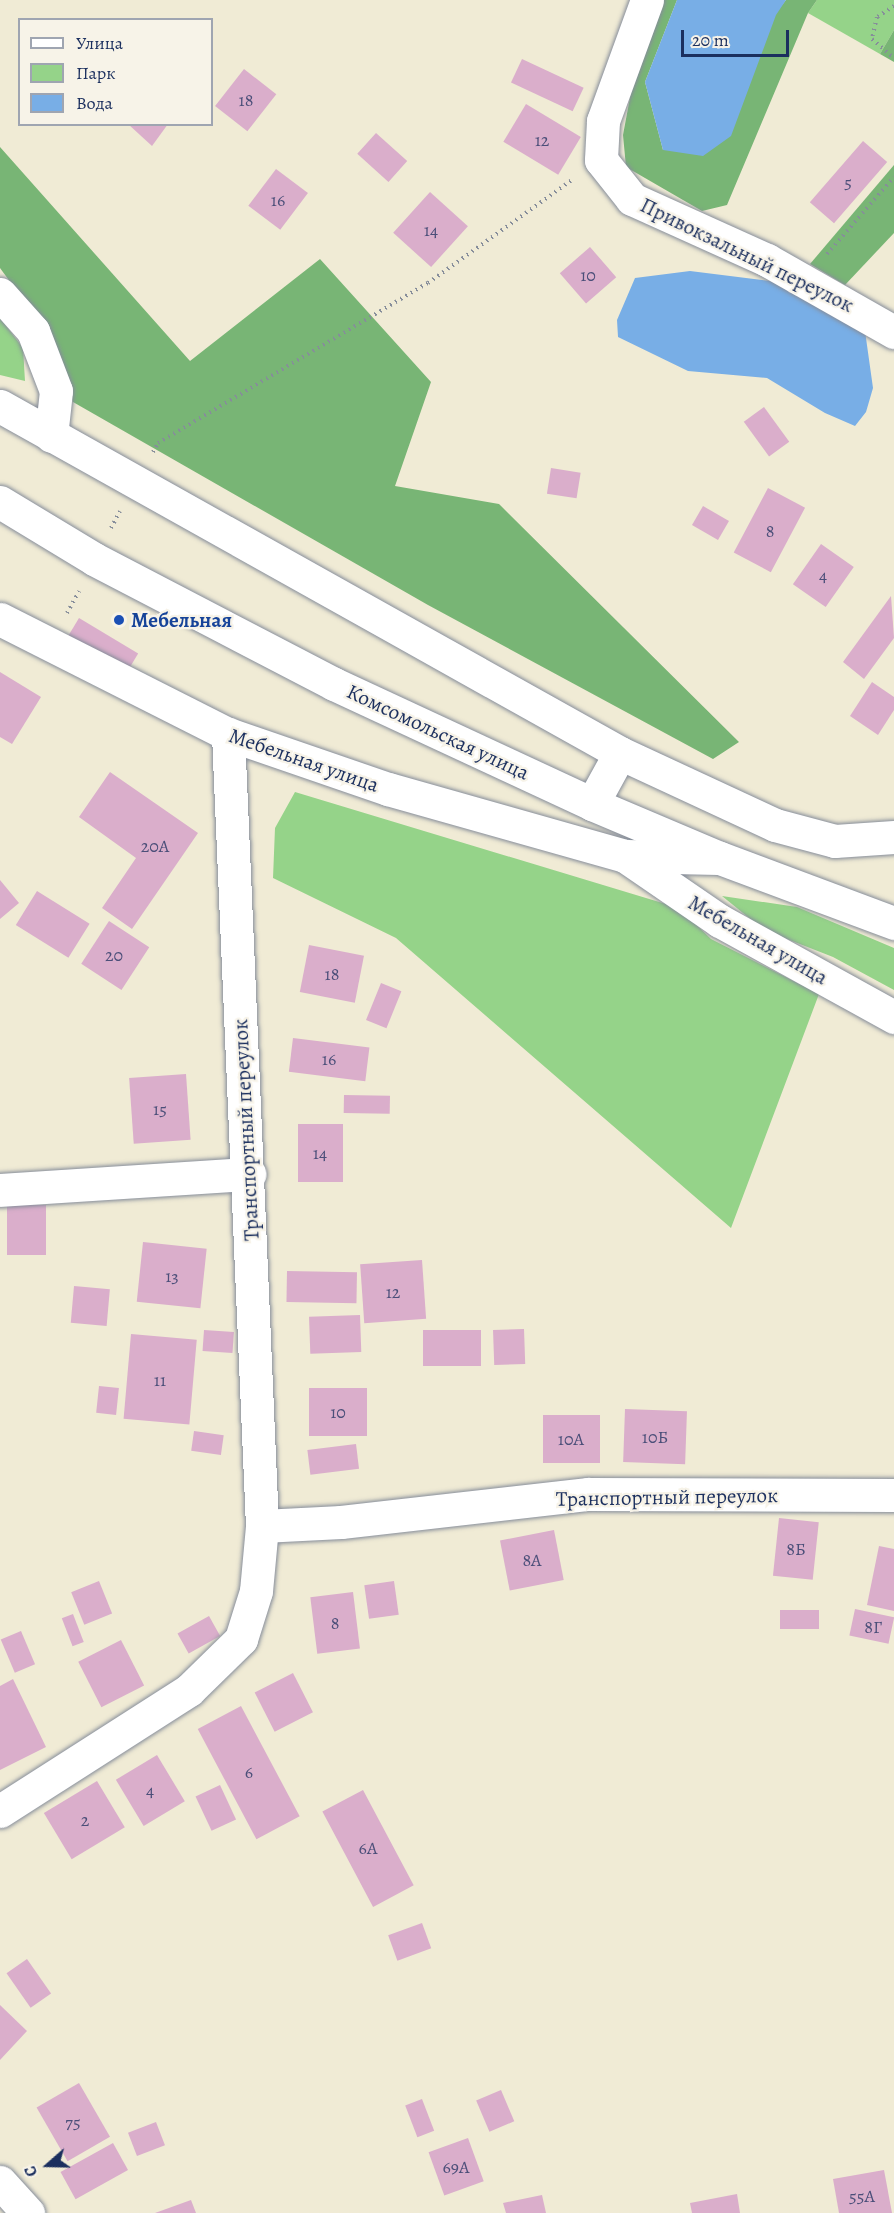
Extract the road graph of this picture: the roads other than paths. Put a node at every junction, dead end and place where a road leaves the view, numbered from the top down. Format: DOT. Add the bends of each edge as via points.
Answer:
graph roads {
  1 [pos="647,0"];
  2 [pos="0,294"];
  3 [pos="894,332"];
  4 [pos="0,406"];
  5 [pos="51,436"];
  6 [pos="0,502"];
  7 [pos="0,619"];
  8 [pos="228,734"];
  9 [pos="620,753"];
  10 [pos="592,804"];
  11 [pos="894,837"];
  12 [pos="625,856"];
  13 [pos="720,858"];
  14 [pos="894,923"];
  15 [pos="894,1017"];
  16 [pos="249,1174"];
  17 [pos="0,1190"];
  18 [pos="894,1496"];
  19 [pos="262,1526"];
  20 [pos="0,1811"];
  21 [pos="0,2182"];
  22 [pos="27,2213"];
  1 -- 3 [label="street, Привокзальный переулок" via="603,121 601,160 632,199 806,280"];
  2 -- 5 [label="street" via="33,331 57,391"];
  4 -- 5 [label="street"];
  5 -- 9 [label="street"];
  6 -- 10 [label="street, Комсомольская улица" via="94,559 334,684"];
  7 -- 8 [label="street, Мебельная улица"];
  8 -- 12 [label="street, Мебельная улица" via="388,789"];
  8 -- 16 [label="street, Транспортный переулок"];
  9 -- 10 [label="street"];
  9 -- 11 [label="street" via="775,825 835,841"];
  10 -- 13 [label="street, Комсомольская улица"];
  12 -- 13 [label="street, Мебельная улица"];
  12 -- 15 [label="street, Мебельная улица" via="720,921"];
  13 -- 14 [label="street, Комсомольская улица"];
  16 -- 17 [label="street"];
  16 -- 19 [label="street, Транспортный переулок"];
  18 -- 19 [label="street, Транспортный переулок" via="588,1494 341,1522"];
  19 -- 20 [label="street, Транспортный переулок" via="256,1591 241,1639 189,1690"];
  21 -- 22 [label="street"];
}
